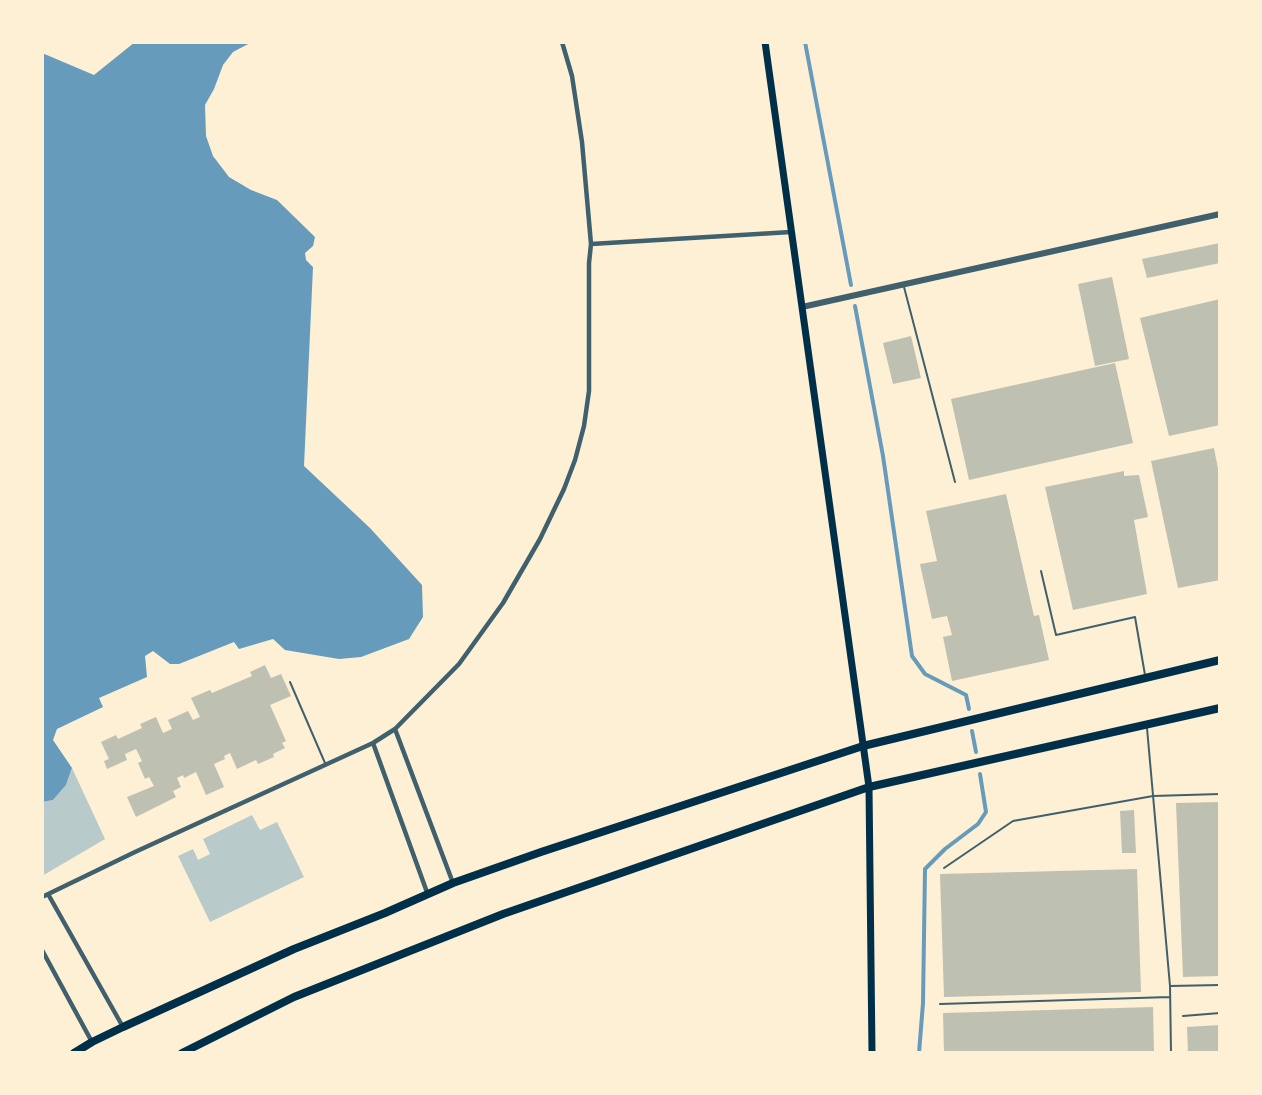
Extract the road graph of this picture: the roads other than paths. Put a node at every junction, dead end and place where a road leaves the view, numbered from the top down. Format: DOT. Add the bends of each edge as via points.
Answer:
graph roads {
  1 [pos="562,42"];
  2 [pos="765,42"];
  3 [pos="1220,214"];
  4 [pos="791,232"];
  5 [pos="591,244"];
  6 [pos="903,284"];
  7 [pos="802,307"];
  8 [pos="955,482"];
  9 [pos="1041,571"];
  10 [pos="1220,660"];
  11 [pos="1145,678"];
  12 [pos="290,682"];
  13 [pos="1220,708"];
  14 [pos="1147,725"];
  15 [pos="395,729"];
  16 [pos="373,743"];
  17 [pos="862,746"];
  18 [pos="327,765"];
  19 [pos="869,787"];
  20 [pos="1220,794"];
  21 [pos="1153,796"];
  22 [pos="944,868"];
  23 [pos="453,883"];
  24 [pos="48,894"];
  25 [pos="428,895"];
  26 [pos="42,897"];
  27 [pos="42,950"];
  28 [pos="1220,985"];
  29 [pos="1170,986"];
  30 [pos="1170,997"];
  31 [pos="940,1004"];
  32 [pos="1220,1013"];
  33 [pos="1183,1016"];
  34 [pos="123,1027"];
  35 [pos="92,1042"];
  36 [pos="74,1053"];
  37 [pos="182,1053"];
  38 [pos="872,1053"];
  39 [pos="1171,1053"];
  1 -- 5 [label="street" via="572,76 582,142"];
  2 -- 4 [label="main road"];
  3 -- 6 [label="street"];
  4 -- 5 [label="street"];
  4 -- 7 [label="main road"];
  5 -- 15 [label="street" via="589,391 584,426 564,489 503,603 459,664"];
  6 -- 7 [label="street"];
  6 -- 8 [label="lane"];
  7 -- 17 [label="main road"];
  9 -- 11 [label="lane" via="1056,634 1135,617"];
  10 -- 11 [label="highway"];
  11 -- 17 [label="highway"];
  12 -- 18 [label="lane"];
  13 -- 14 [label="highway"];
  14 -- 19 [label="highway"];
  14 -- 21 [label="lane"];
  15 -- 16 [label="street"];
  15 -- 23 [label="street"];
  16 -- 18 [label="street"];
  16 -- 25 [label="street"];
  17 -- 19 [label="main road"];
  17 -- 23 [label="highway"];
  18 -- 24 [label="street"];
  19 -- 37 [label="highway" via="502,914 294,997"];
  19 -- 38 [label="main road"];
  20 -- 21 [label="lane"];
  21 -- 22 [label="lane" via="1013,820"];
  21 -- 29 [label="lane"];
  23 -- 25 [label="highway"];
  24 -- 26 [label="street"];
  24 -- 34 [label="street"];
  25 -- 34 [label="highway" via="294,949"];
  27 -- 35 [label="street"];
  28 -- 29 [label="lane"];
  29 -- 30 [label="lane"];
  30 -- 31 [label="lane"];
  30 -- 39 [label="lane"];
  32 -- 33 [label="lane"];
  34 -- 35 [label="highway"];
  35 -- 36 [label="highway"];
}
